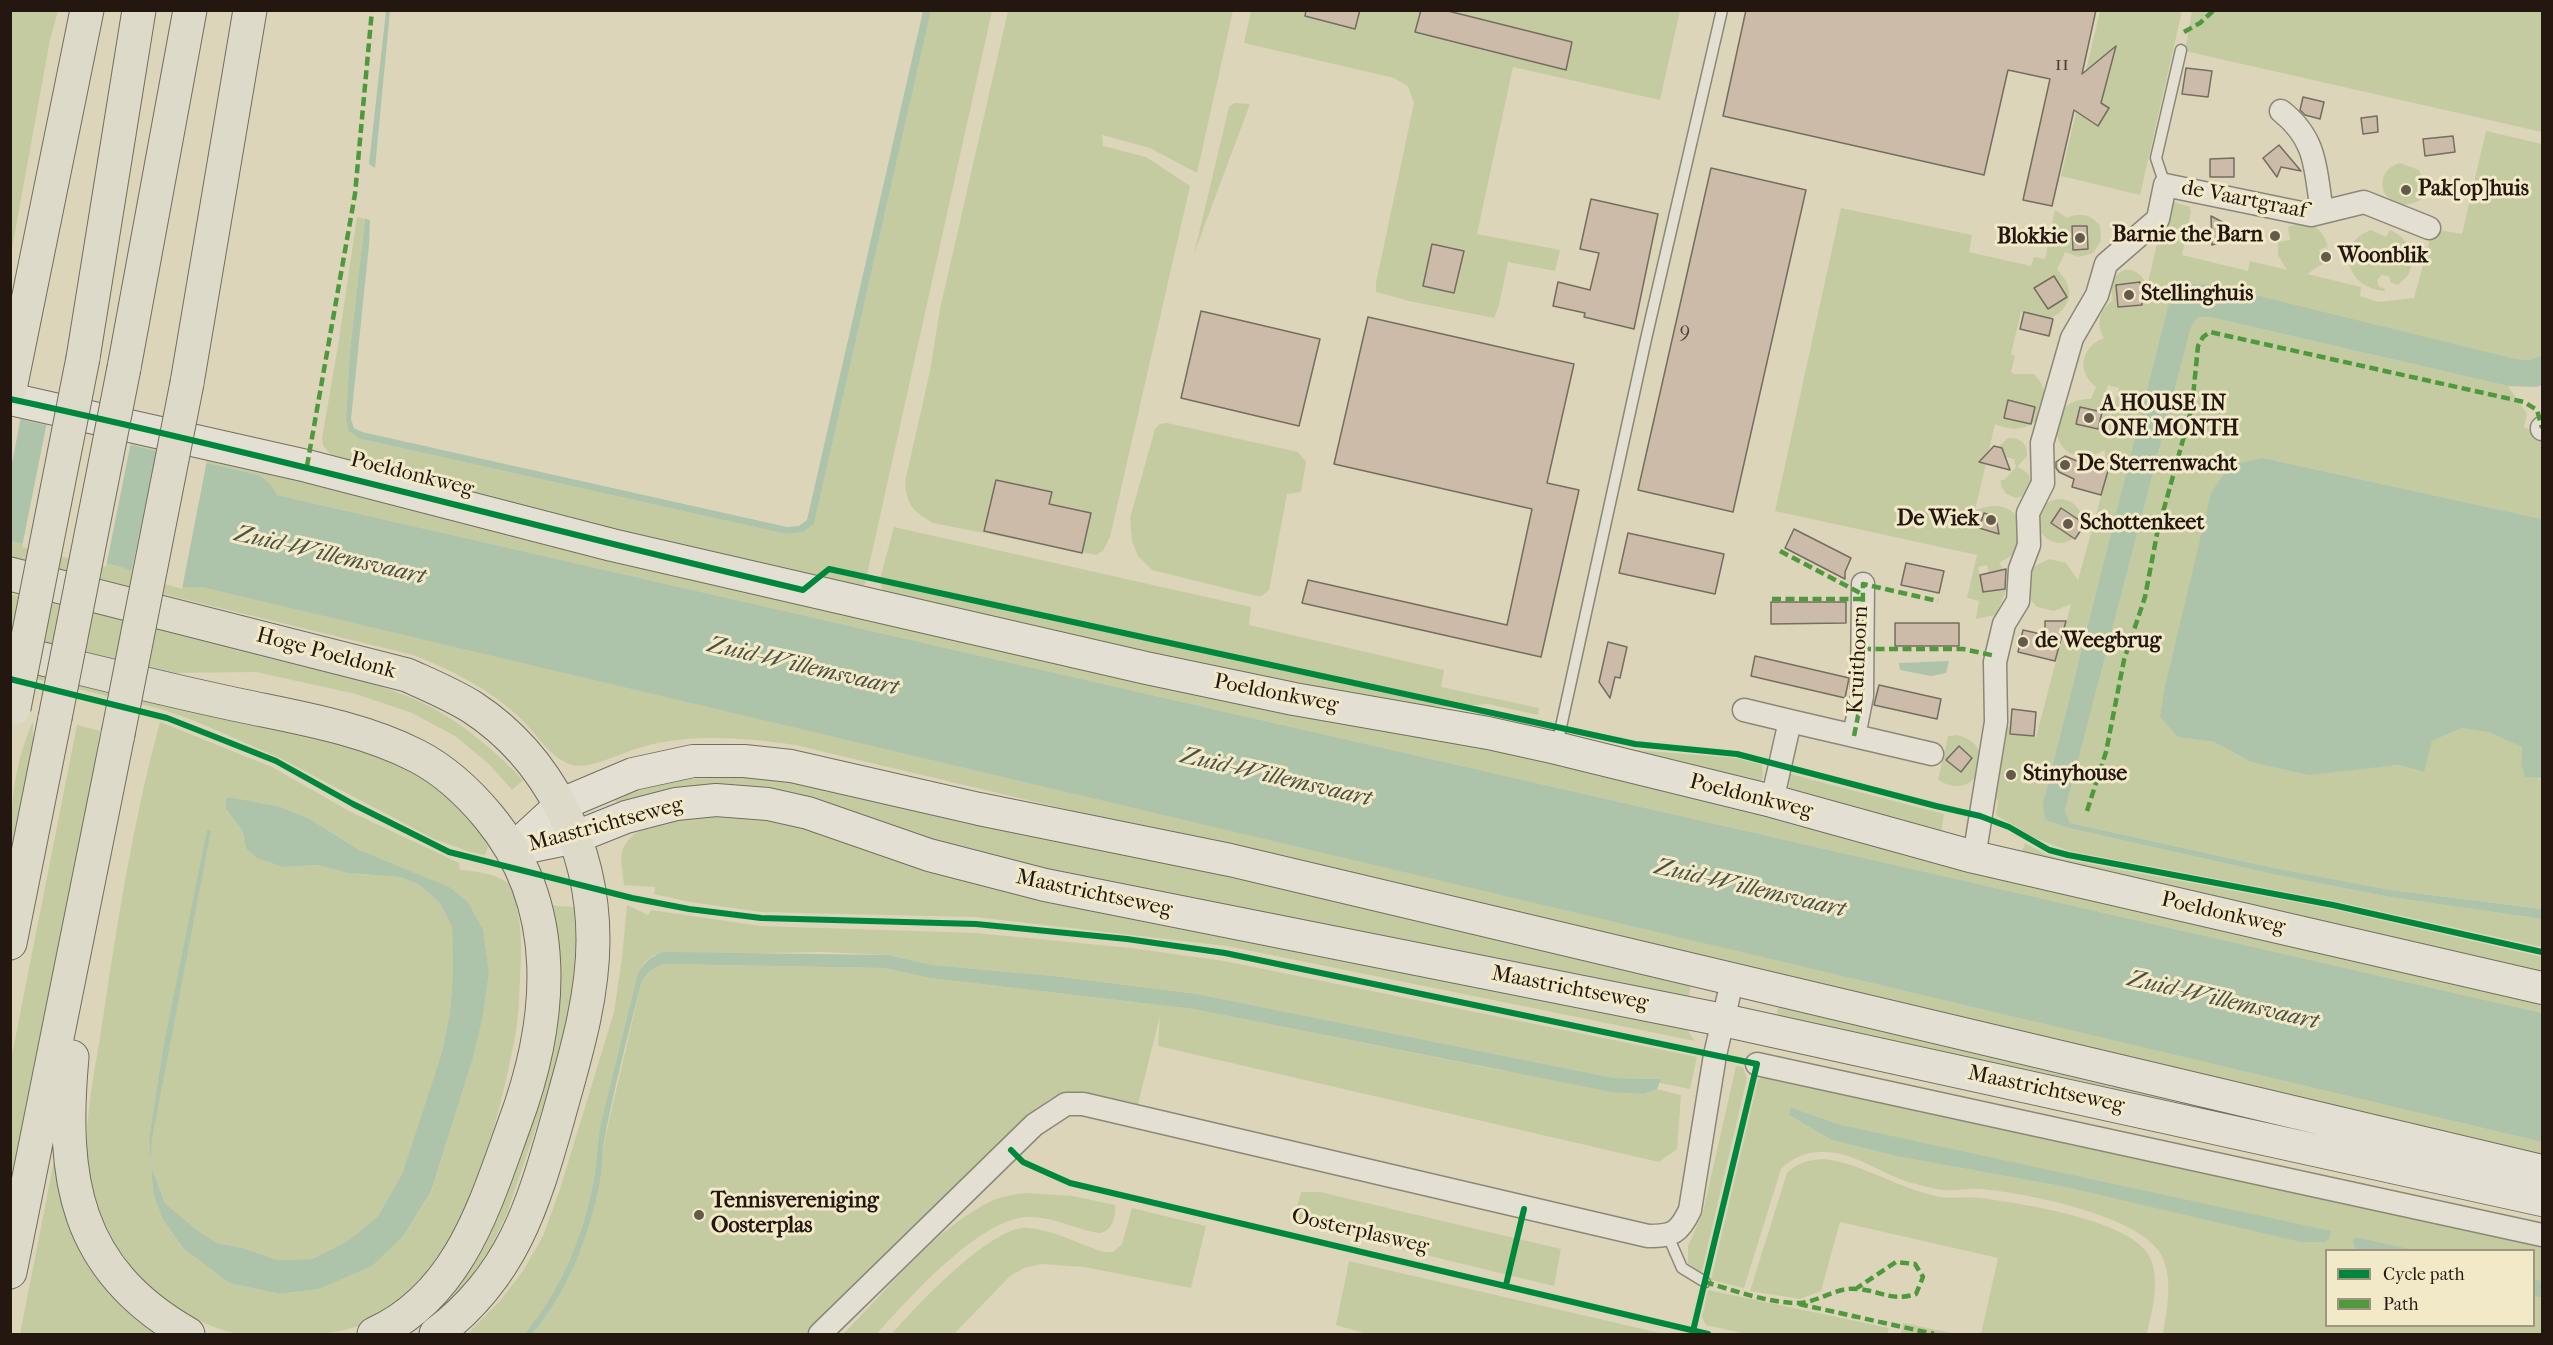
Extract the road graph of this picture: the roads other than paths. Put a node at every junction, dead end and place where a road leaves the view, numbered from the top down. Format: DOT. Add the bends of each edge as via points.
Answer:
graph roads {
  1 [pos="87,10"];
  2 [pos="139,10"];
  3 [pos="190,10"];
  4 [pos="250,10"];
  5 [pos="1722,10"];
  6 [pos="2181,50"];
  7 [pos="2281,111"];
  8 [pos="2165,185"];
  9 [pos="2322,212"];
  10 [pos="2429,228"];
  11 [pos="10,389"];
  12 [pos="10,399"];
  13 [pos="10,573"];
  14 [pos="1863,584"];
  15 [pos="10,651"];
  16 [pos="1744,710"];
  17 [pos="12,716"];
  18 [pos="1790,721"];
  19 [pos="1854,736"];
  20 [pos="1556,748"];
  21 [pos="1932,754"];
  22 [pos="1772,801"];
  23 [pos="562,804"];
  24 [pos="576,837"];
  25 [pos="512,850"];
  26 [pos="1974,857"];
  27 [pos="87,888"];
  28 [pos="10,942"];
  29 [pos="1733,977"];
  30 [pos="2542,988"];
  31 [pos="1723,1020"];
  32 [pos="1757,1064"];
  33 [pos="2542,1171"];
  34 [pos="2542,1200"];
  35 [pos="2542,1235"];
  36 [pos="1668,1236"];
  37 [pos="10,1272"];
  38 [pos="1704,1282"];
  39 [pos="188,1335"];
  40 [pos="374,1335"];
  41 [pos="436,1335"];
  42 [pos="820,1335"];
  1 -- 11 [label="highway"];
  2 -- 17 [label="highway, bridge" via="83,358"];
  3 -- 28 [label="highway, bridge" via="124,368"];
  4 -- 27 [label="highway, bridge" via="187,383"];
  5 -- 20 [label="lane"];
  6 -- 8 [label="lane, de Vaartgraaf" via="2156,158"];
  7 -- 9 [label="street, de Vaartgraaf" via="2306,136"];
  8 -- 9 [label="street, de Vaartgraaf" via="2311,215"];
  8 -- 26 [label="street, de Vaartgraaf" via="2158,219 2106,264 2097,295 2072,338 2042,443 2043,483 2028,513 2030,545 2020,569 2018,601 2004,624 1995,662 1996,722"];
  9 -- 10 [label="street, de Vaartgraaf" via="2364,202"];
  12 -- 20 [label="main road, Poeldonkweg" via="284,461 612,545 1146,668"];
  13 -- 23 [label="highway, Hoge Poeldonk" via="365,663 424,682 473,708 503,732 536,767"];
  14 -- 19 [label="street, Kruithoorn" via="1862,696"];
  15 -- 25 [label="highway" via="335,726 398,747 459,785 497,826"];
  16 -- 18 [label="street, Kruithoorn"];
  18 -- 19 [label="street, Kruithoorn"];
  18 -- 22 [label="street"];
  19 -- 21 [label="street, Kruithoorn"];
  20 -- 22 [label="main road, Poeldonkweg"];
  22 -- 26 [label="main road, Poeldonkweg"];
  23 -- 24 [label="highway, Hoge Poeldonk"];
  23 -- 25 [label="main road, Maastrichtseweg"];
  23 -- 29 [label="main road, Maastrichtseweg" via="616,779 672,764 727,760 791,766 1230,860"];
  24 -- 25 [label="main road, Maastrichtseweg"];
  24 -- 31 [label="main road, Maastrichtseweg" via="626,817 676,804 716,800 768,804 808,813 929,855 1045,885"];
  24 -- 41 [label="highway, Hoge Poeldonk" via="592,913 592,965 579,1042 543,1172 532,1205 502,1265 483,1292"];
  25 -- 40 [label="highway" via="531,890 544,961 541,1031 524,1095 486,1203 455,1264 434,1292"];
  26 -- 30 [label="main road, Poeldonkweg"];
  27 -- 37 [label="highway"];
  27 -- 39 [label="highway" via="68,1100 69,1151 76,1197 93,1241 121,1282 142,1304"];
  29 -- 31 [label="street"];
  29 -- 33 [label="main road, Maastrichtseweg"];
  31 -- 34 [label="main road, Maastrichtseweg"];
  31 -- 36 [label="street" via="1690,1210 1682,1226"];
  32 -- 35 [label="street"];
  36 -- 38 [label="lane" via="1682,1268"];
  36 -- 42 [label="street" via="1637,1234 1083,1104 1066,1104 1034,1125"];
}
